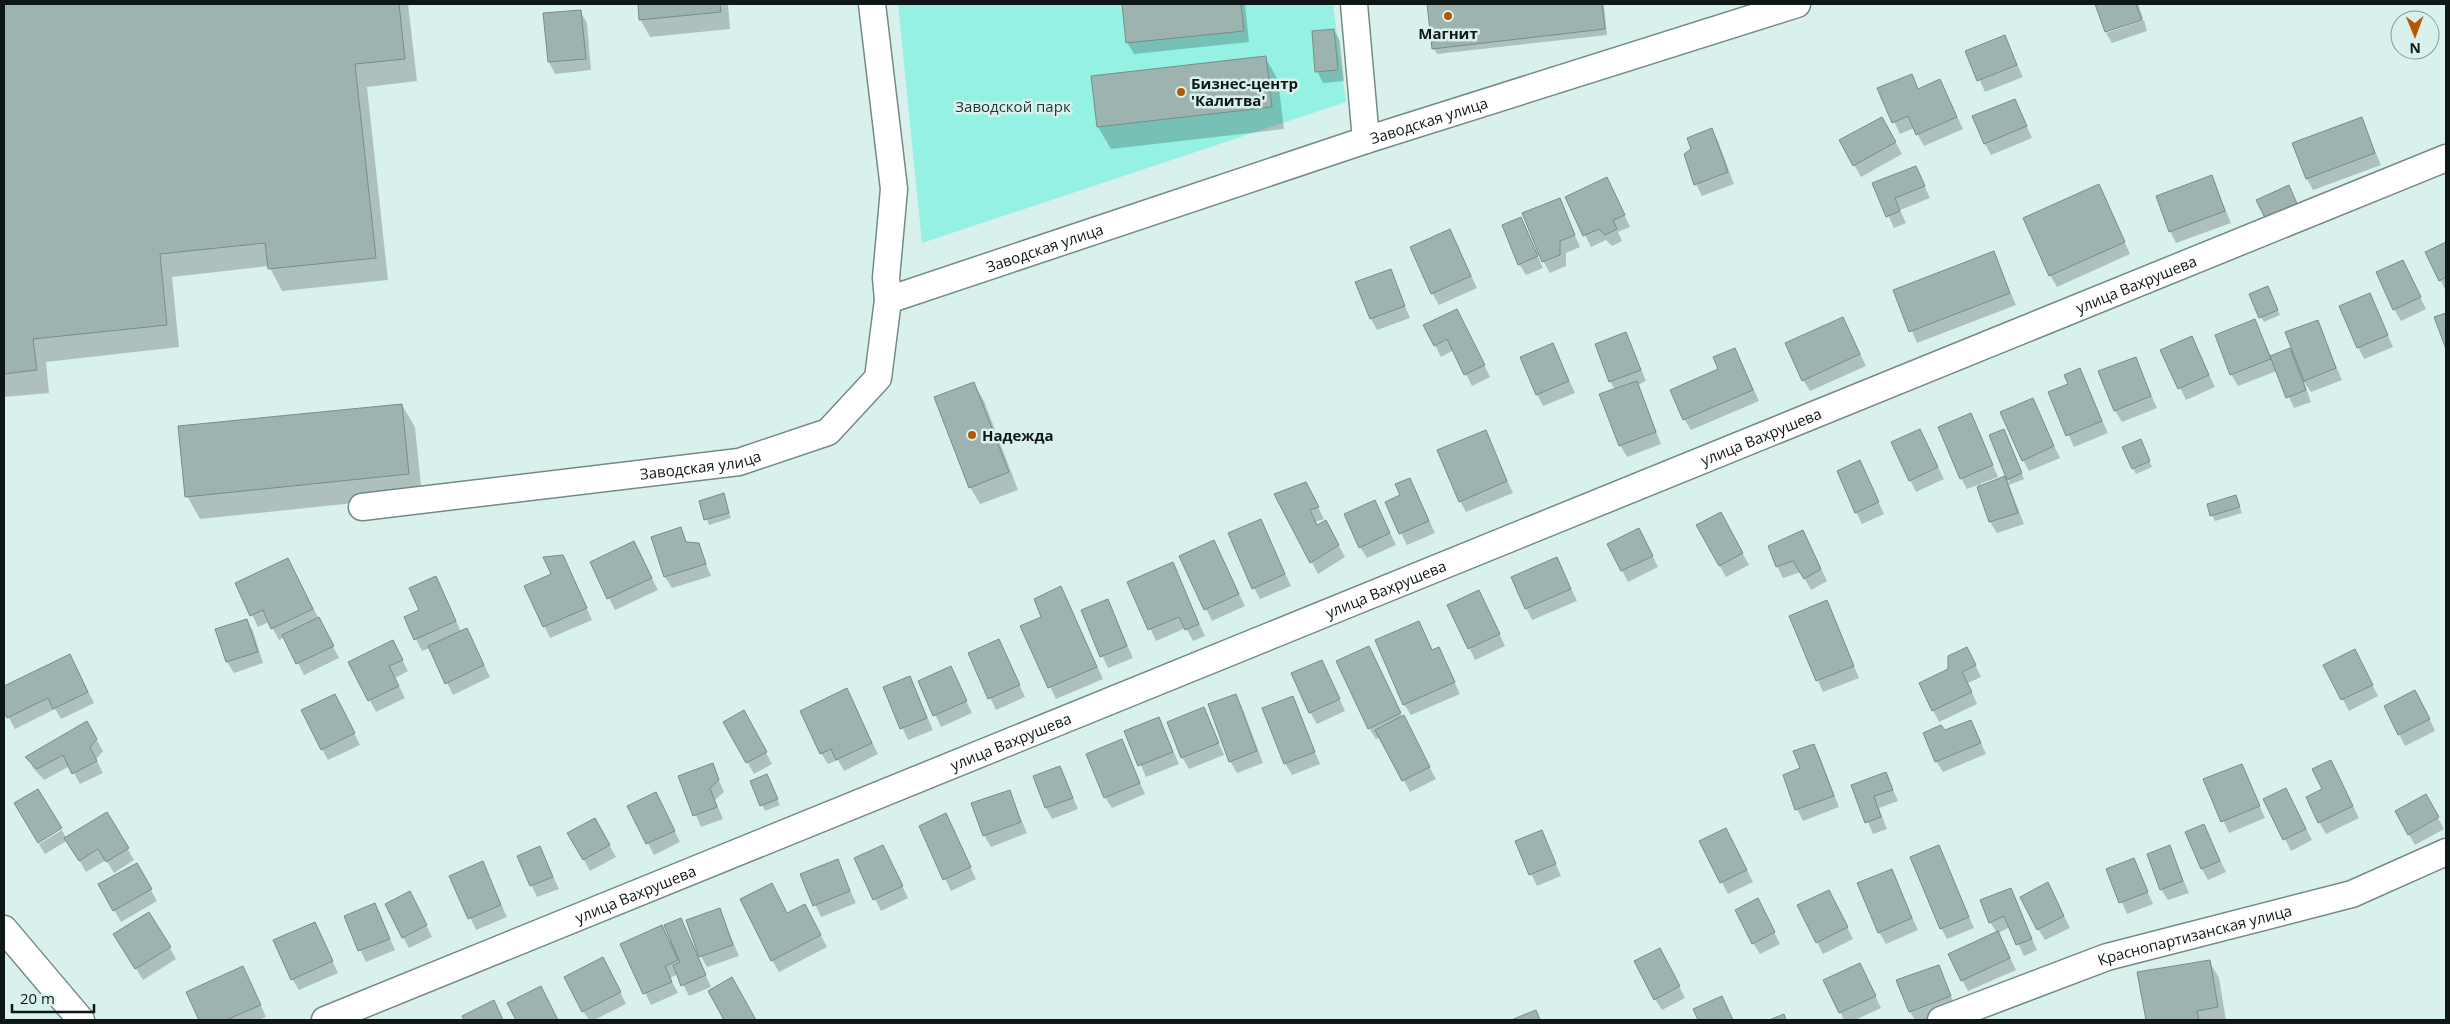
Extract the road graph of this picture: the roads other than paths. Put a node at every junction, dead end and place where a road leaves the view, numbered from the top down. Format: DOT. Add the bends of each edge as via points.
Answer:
graph roads {
  1 [pos="872,4"];
  2 [pos="1354,4"];
  3 [pos="1797,4"];
  4 [pos="1366,140"];
  5 [pos="2446,158"];
  6 [pos="888,300"];
  7 [pos="362,507"];
  8 [pos="2446,852"];
  9 [pos="4,929"];
  10 [pos="81,1020"];
  11 [pos="325,1020"];
  12 [pos="1941,1020"];
  1 -- 6 [label="street" via="894,189 886,278"];
  2 -- 4 [label="street"];
  3 -- 4 [label="street, Заводская улица"];
  4 -- 6 [label="street, Заводская улица"];
  5 -- 11 [label="street, улица Вахрушева"];
  6 -- 7 [label="street, Заводская улица" via="878,378 828,432 739,462"];
  8 -- 12 [label="street, Краснопартизанская улица" via="2352,894 2107,957"];
  9 -- 10 [label="street"];
}
